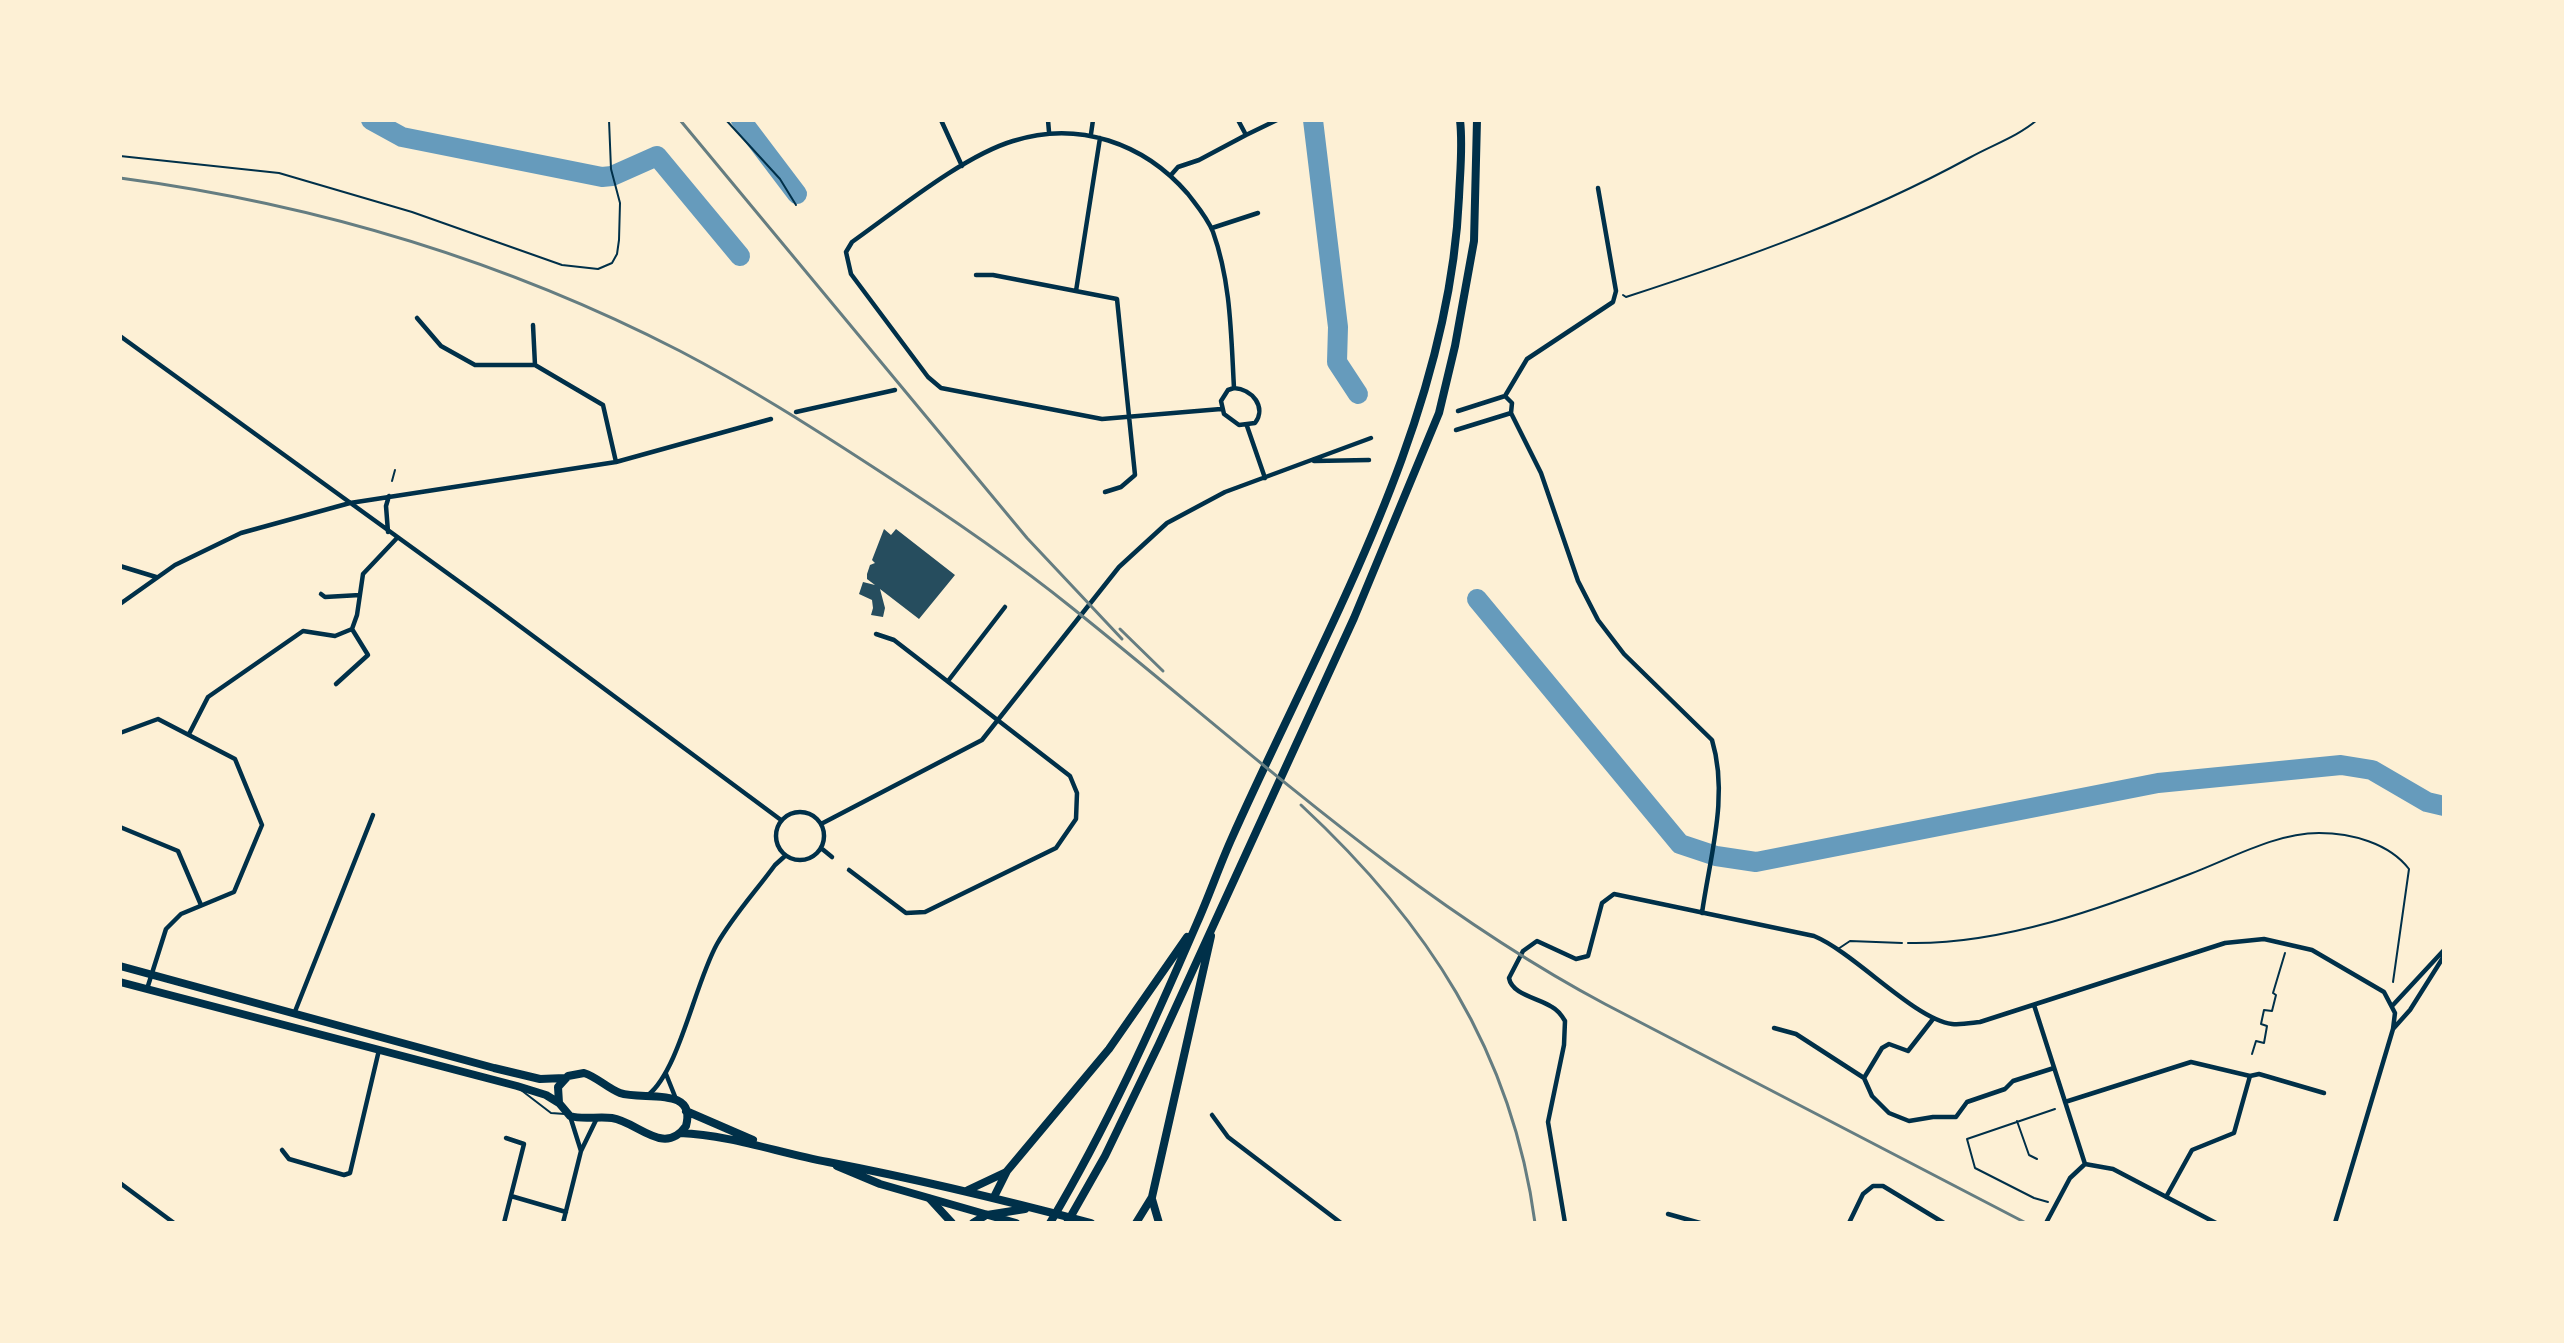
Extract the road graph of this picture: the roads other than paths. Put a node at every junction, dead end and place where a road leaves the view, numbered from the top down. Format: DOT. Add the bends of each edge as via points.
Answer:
graph roads {
  1 [pos="941,120"];
  2 [pos="1048,120"];
  3 [pos="1093,120"];
  4 [pos="1238,120"];
  5 [pos="1277,120"];
  6 [pos="1460,120"];
  7 [pos="1477,120"];
  8 [pos="1049,132"];
  9 [pos="1091,134"];
  10 [pos="1246,135"];
  11 [pos="1100,138"];
  12 [pos="962,166"];
  13 [pos="1171,175"];
  14 [pos="1598,188"];
  15 [pos="1258,213"];
  16 [pos="1212,228"];
  17 [pos="976,275"];
  18 [pos="1076,291"];
  19 [pos="417,318"];
  20 [pos="533,325"];
  21 [pos="120,336"];
  22 [pos="535,365"];
  23 [pos="1234,388"];
  24 [pos="895,390"];
  25 [pos="1505,396"];
  26 [pos="1221,409"];
  27 [pos="1458,411"];
  28 [pos="796,412"];
  29 [pos="1511,413"];
  30 [pos="771,419"];
  31 [pos="1128,419"];
  32 [pos="1247,426"];
  33 [pos="1456,430"];
  34 [pos="1371,438"];
  35 [pos="1311,460"];
  36 [pos="1369,460"];
  37 [pos="616,462"];
  38 [pos="1265,478"];
  39 [pos="1105,492"];
  40 [pos="389,496"];
  41 [pos="350,503"];
  42 [pos="388,532"];
  43 [pos="397,538"];
  44 [pos="120,566"];
  45 [pos="156,577"];
  46 [pos="321,594"];
  47 [pos="360,595"];
  48 [pos="120,604"];
  49 [pos="1005,608"];
  50 [pos="352,629"];
  51 [pos="876,634"];
  52 [pos="948,681"];
  53 [pos="336,684"];
  54 [pos="996,721"];
  55 [pos="120,733"];
  56 [pos="189,734"];
  57 [pos="373,815"];
  58 [pos="781,820"];
  59 [pos="821,825"];
  60 [pos="120,827"];
  61 [pos="820,848"];
  62 [pos="786,856"];
  63 [pos="832,857"];
  64 [pos="849,870"];
  65 [pos="201,905"];
  66 [pos="1702,913"];
  67 [pos="1215,920"];
  68 [pos="1198,921"];
  69 [pos="1902,943"];
  70 [pos="1838,949"];
  71 [pos="2444,950"];
  72 [pos="2444,957"];
  73 [pos="120,966"];
  74 [pos="152,974"];
  75 [pos="120,982"];
  76 [pos="147,989"];
  77 [pos="2034,1005"];
  78 [pos="2393,1005"];
  79 [pos="293,1015"];
  80 [pos="1934,1019"];
  81 [pos="1774,1028"];
  82 [pos="2393,1029"];
  83 [pos="379,1050"];
  84 [pos="2054,1068"];
  85 [pos="666,1074"];
  86 [pos="2250,1076"];
  87 [pos="565,1078"];
  88 [pos="1864,1078"];
  89 [pos="518,1086"];
  90 [pos="2324,1093"];
  91 [pos="645,1097"];
  92 [pos="676,1099"];
  93 [pos="2065,1102"];
  94 [pos="559,1103"];
  95 [pos="686,1111"];
  96 [pos="568,1115"];
  97 [pos="1212,1115"];
  98 [pos="597,1117"];
  99 [pos="680,1133"];
  100 [pos="506,1138"];
  101 [pos="771,1147"];
  102 [pos="282,1150"];
  103 [pos="581,1151"];
  104 [pos="827,1162"];
  105 [pos="2085,1164"];
  106 [pos="1007,1171"];
  107 [pos="120,1183"];
  108 [pos="968,1190"];
  109 [pos="511,1196"];
  110 [pos="994,1197"];
  111 [pos="1152,1197"];
  112 [pos="2166,1197"];
  113 [pos="930,1199"];
  114 [pos="1018,1207"];
  115 [pos="566,1212"];
  116 [pos="1668,1214"];
  117 [pos="990,1215"];
  118 [pos="1013,1222"];
  119 [pos="174,1223"];
  120 [pos="504,1223"];
  121 [pos="563,1223"];
  122 [pos="952,1223"];
  123 [pos="973,1223"];
  124 [pos="1050,1223"];
  125 [pos="1067,1223"];
  126 [pos="1091,1223"];
  127 [pos="1136,1223"];
  128 [pos="1159,1223"];
  129 [pos="1341,1223"];
  130 [pos="1565,1223"];
  131 [pos="1700,1223"];
  132 [pos="1849,1223"];
  133 [pos="1944,1223"];
  134 [pos="2046,1223"];
  135 [pos="2216,1223"];
  136 [pos="2335,1223"];
  1 -- 12 [label="street"];
  2 -- 8 [label="street"];
  3 -- 9 [label="street"];
  4 -- 10 [label="street"];
  5 -- 10 [label="street"];
  6 -- 68 [label="main road" via="1457,238 1437,354 1406,448 1352,579 1231,840"];
  7 -- 67 [label="main road" via="1474,241 1439,413 1354,618"];
  8 -- 9 [label="street"];
  8 -- 12 [label="street" via="1012,141"];
  9 -- 11 [label="street"];
  10 -- 13 [label="street" via="1178,167"];
  11 -- 13 [label="street" via="1146,156"];
  11 -- 18 [label="street"];
  12 -- 31 [label="street" via="852,242 846,252 851,274 927,377 940,388 1102,419"];
  13 -- 16 [label="street"];
  14 -- 25 [label="street" via="1616,291 1613,302 1527,359"];
  15 -- 16 [label="street"];
  16 -- 23 [label="street" via="1228,287"];
  17 -- 18 [label="street" via="993,274"];
  18 -- 31 [label="street" via="1117,299"];
  19 -- 22 [label="street" via="441,346 475,365"];
  20 -- 22 [label="street"];
  21 -- 41 [label="street"];
  22 -- 37 [label="street" via="603,405"];
  23 -- 26 [label="street" via="1224,395"];
  23 -- 32 [label="street" via="1256,399 1261,408 1260,417"];
  24 -- 28 [label="street"];
  25 -- 27 [label="street"];
  25 -- 29 [label="street" via="1512,404"];
  26 -- 31 [label="street"];
  26 -- 32 [label="street" via="1239,425"];
  29 -- 33 [label="street"];
  29 -- 66 [label="street" via="1541,473 1578,581 1598,620 1624,654 1712,740 1718,759 1720,797"];
  30 -- 37 [label="street"];
  31 -- 39 [label="street" via="1135,475 1121,487"];
  32 -- 38 [label="street"];
  34 -- 35 [label="street"];
  35 -- 36 [label="street"];
  35 -- 38 [label="street"];
  37 -- 40 [label="street"];
  38 -- 54 [label="street" via="1206,500 1167,523 1126,560"];
  40 -- 41 [label="street"];
  40 -- 42 [label="street"];
  41 -- 42 [label="street"];
  41 -- 45 [label="street" via="226,538"];
  42 -- 43 [label="street"];
  43 -- 47 [label="street" via="363,574"];
  43 -- 58 [label="street"];
  44 -- 45 [label="street"];
  45 -- 48 [label="street"];
  46 -- 47 [label="street"];
  47 -- 50 [label="street"];
  49 -- 52 [label="street"];
  50 -- 53 [label="street" via="368,655"];
  50 -- 56 [label="street" via="335,636 303,631 208,697"];
  51 -- 52 [label="street" via="894,640"];
  52 -- 54 [label="street"];
  54 -- 59 [label="street" via="972,748"];
  54 -- 64 [label="street" via="1070,776 1077,793 1076,819 1056,848 925,912 906,913"];
  55 -- 56 [label="street" via="158,719"];
  56 -- 65 [label="street" via="235,759 262,825 234,892"];
  57 -- 79 [label="street"];
  58 -- 59 [label="street" via="804,812 812,814"];
  58 -- 62 [label="street" via="775,836"];
  59 -- 61 [label="street" via="824,836"];
  60 -- 65 [label="street" via="178,851"];
  61 -- 62 [label="street" via="804,860"];
  61 -- 63 [label="street"];
  62 -- 85 [label="street" via="775,865 718,942"];
  65 -- 74 [label="street" via="181,914 166,929"];
  66 -- 70 [label="street" via="1822,939"];
  66 -- 130 [label="street" via="1614,894 1602,903 1588,956 1567,956 1537,941 1523,951 1511,971 1511,985 1554,1008 1566,1021 1548,1122"];
  67 -- 111 [label="main road"];
  67 -- 125 [label="main road" via="1132,1102"];
  68 -- 106 [label="main road" via="1109,1049"];
  68 -- 124 [label="main road" via="1107,1119"];
  69 -- 70 [label="lane" via="1850,941"];
  70 -- 80 [label="street"];
  71 -- 78 [label="street"];
  72 -- 82 [label="street"];
  73 -- 74 [label="main road"];
  74 -- 76 [label="street"];
  74 -- 79 [label="main road"];
  75 -- 76 [label="main road"];
  76 -- 83 [label="main road"];
  77 -- 78 [label="street" via="2225,943 2264,939 2312,950 2374,985 2387,994"];
  77 -- 80 [label="street" via="1980,1022 1953,1024"];
  77 -- 84 [label="street"];
  78 -- 82 [label="street"];
  79 -- 87 [label="main road" via="540,1079"];
  80 -- 88 [label="street" via="1908,1051 1889,1044 1882,1048"];
  81 -- 88 [label="street" via="1796,1034"];
  82 -- 136 [label="street"];
  83 -- 89 [label="main road"];
  83 -- 102 [label="street" via="350,1173 344,1175 289,1159"];
  84 -- 88 [label="street" via="1967,1102 1956,1117 1909,1122 1889,1113 1872,1096"];
  84 -- 93 [label="street"];
  85 -- 91 [label="street"];
  85 -- 92 [label="street"];
  86 -- 90 [label="street" via="2259,1074"];
  86 -- 93 [label="street" via="2190,1062"];
  86 -- 112 [label="street" via="2234,1133 2192,1150"];
  87 -- 91 [label="main road" via="587,1074 621,1094"];
  87 -- 94 [label="main road" via="558,1087"];
  89 -- 94 [label="main road"];
  89 -- 96 [label="lane" via="551,1113"];
  91 -- 92 [label="main road"];
  92 -- 95 [label="main road"];
  93 -- 105 [label="street"];
  94 -- 96 [label="main road"];
  95 -- 99 [label="main road" via="687,1123"];
  95 -- 101 [label="main road"];
  96 -- 98 [label="main road"];
  96 -- 103 [label="street"];
  97 -- 129 [label="street" via="1228,1137"];
  98 -- 99 [label="main road" via="623,1120 658,1139"];
  98 -- 103 [label="street"];
  99 -- 101 [label="main road"];
  100 -- 109 [label="street" via="524,1144"];
  101 -- 104 [label="main road"];
  103 -- 115 [label="street"];
  104 -- 108 [label="main road"];
  104 -- 113 [label="main road"];
  105 -- 112 [label="street" via="2113,1169"];
  105 -- 134 [label="street" via="2070,1178"];
  106 -- 108 [label="main road"];
  106 -- 110 [label="main road"];
  107 -- 119 [label="street"];
  108 -- 110 [label="main road"];
  109 -- 115 [label="street"];
  109 -- 120 [label="street"];
  110 -- 114 [label="main road"];
  110 -- 117 [label="main road"];
  111 -- 127 [label="main road"];
  111 -- 128 [label="main road"];
  112 -- 135 [label="street"];
  113 -- 117 [label="main road"];
  113 -- 122 [label="main road"];
  114 -- 117 [label="main road"];
  114 -- 126 [label="main road"];
  115 -- 121 [label="street"];
  116 -- 131 [label="street"];
  117 -- 118 [label="main road"];
  117 -- 123 [label="main road"];
  132 -- 133 [label="street" via="1863,1194 1873,1186 1882,1186"];
}
